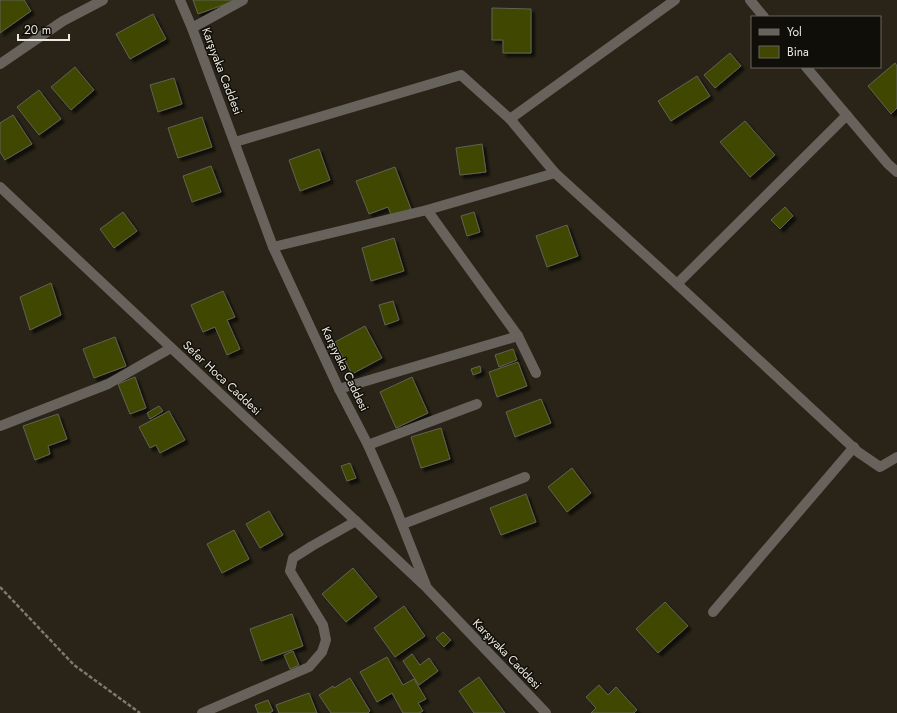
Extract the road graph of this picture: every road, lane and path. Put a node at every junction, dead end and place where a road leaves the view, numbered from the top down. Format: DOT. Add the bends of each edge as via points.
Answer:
graph roads {
  1 [pos="103,0"];
  2 [pos="180,0"];
  3 [pos="244,0"];
  4 [pos="675,0"];
  5 [pos="750,0"];
  6 [pos="763,16"];
  7 [pos="192,28"];
  8 [pos="0,64"];
  9 [pos="807,68"];
  10 [pos="847,115"];
  11 [pos="510,119"];
  12 [pos="235,142"];
  13 [pos="897,172"];
  14 [pos="555,173"];
  15 [pos="0,187"];
  16 [pos="427,210"];
  17 [pos="273,247"];
  18 [pos="677,284"];
  19 [pos="518,336"];
  20 [pos="171,348"];
  21 [pos="536,374"];
  22 [pos="339,389"];
  23 [pos="477,404"];
  24 [pos="0,426"];
  25 [pos="368,445"];
  26 [pos="854,447"];
  27 [pos="897,457"];
  28 [pos="525,477"];
  29 [pos="356,522"];
  30 [pos="403,524"];
  31 [pos="0,587"];
  32 [pos="426,588"];
  33 [pos="713,612"];
  34 [pos="140,713"];
  35 [pos="202,713"];
  36 [pos="546,713"];
  1 -- 8 [label="street" via="62,21"];
  2 -- 7 [label="street, Karşıyaka Caddesi"];
  3 -- 7 [label="street"];
  4 -- 11 [label="street"];
  5 -- 6 [label="street"];
  7 -- 12 [label="street, Karşıyaka Caddesi"];
  9 -- 10 [label="street"];
  10 -- 13 [label="street"];
  10 -- 18 [label="street"];
  11 -- 12 [label="street" via="461,75"];
  11 -- 14 [label="street"];
  12 -- 17 [label="street, Karşıyaka Caddesi"];
  14 -- 16 [label="street"];
  14 -- 18 [label="street"];
  15 -- 20 [label="street, Sefer Hoca Caddesi"];
  16 -- 17 [label="street"];
  16 -- 19 [label="street"];
  17 -- 22 [label="street, Karşıyaka Caddesi"];
  18 -- 26 [label="street"];
  19 -- 21 [label="street"];
  19 -- 22 [label="street"];
  20 -- 24 [label="street" via="108,384"];
  20 -- 29 [label="street, Sefer Hoca Caddesi"];
  22 -- 25 [label="street, Karşıyaka Caddesi"];
  23 -- 25 [label="street"];
  25 -- 30 [label="street, Karşıyaka Caddesi"];
  26 -- 27 [label="street" via="880,467"];
  26 -- 33 [label="street"];
  28 -- 30 [label="street"];
  29 -- 32 [label="street, Sefer Hoca Caddesi"];
  29 -- 35 [label="street" via="293,558 290,571 323,625 326,640 322,652 309,667"];
  30 -- 32 [label="street, Karşıyaka Caddesi"];
  31 -- 34 [label="path" via="74,665"];
  32 -- 36 [label="street, Karşıyaka Caddesi"];
}
